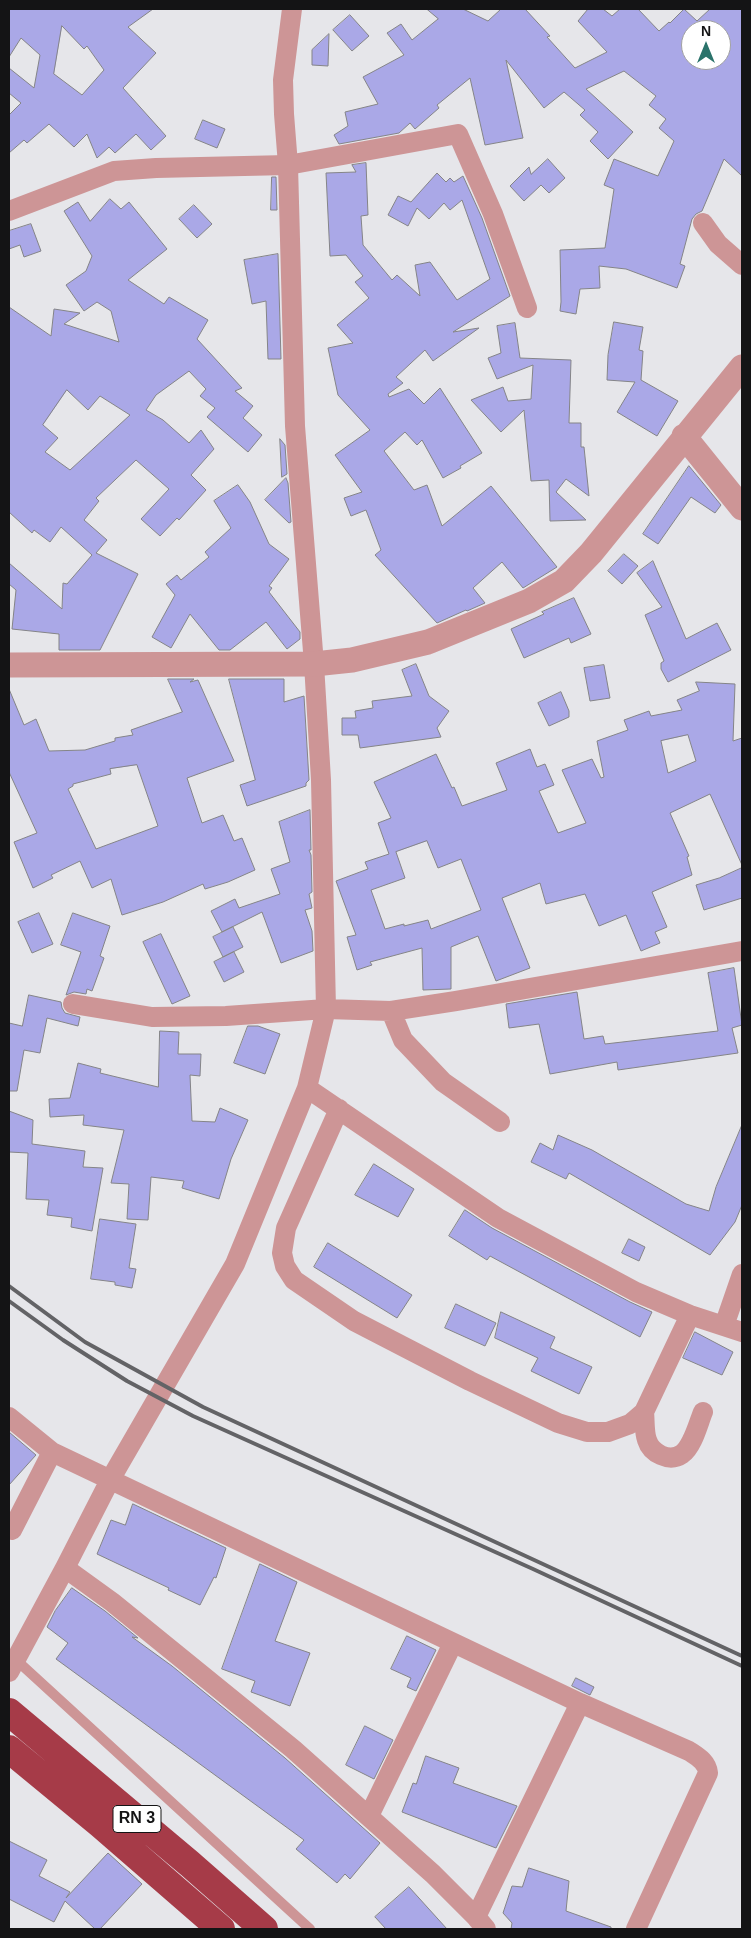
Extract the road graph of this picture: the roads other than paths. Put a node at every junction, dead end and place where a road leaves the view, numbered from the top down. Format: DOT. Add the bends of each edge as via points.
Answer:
graph roads {
  1 [pos="292,9"];
  2 [pos="288,165"];
  3 [pos="9,211"];
  4 [pos="703,223"];
  5 [pos="742,265"];
  6 [pos="526,308"];
  7 [pos="742,367"];
  8 [pos="684,436"];
  9 [pos="742,508"];
  10 [pos="314,664"];
  11 [pos="9,665"];
  12 [pos="742,951"];
  13 [pos="73,1004"];
  14 [pos="326,1009"];
  15 [pos="391,1011"];
  16 [pos="307,1088"];
  17 [pos="339,1109"];
  18 [pos="500,1122"];
  19 [pos="742,1274"];
  20 [pos="690,1315"];
  21 [pos="724,1326"];
  22 [pos="742,1332"];
  23 [pos="644,1412"];
  24 [pos="703,1412"];
  25 [pos="9,1417"];
  26 [pos="52,1452"];
  27 [pos="110,1480"];
  28 [pos="10,1531"];
  29 [pos="65,1568"];
  30 [pos="453,1643"];
  31 [pos="11,1661"];
  32 [pos="580,1703"];
  33 [pos="9,1712"];
  34 [pos="9,1749"];
  35 [pos="369,1816"];
  36 [pos="481,1923"];
  37 [pos="221,1929"];
  38 [pos="264,1929"];
  39 [pos="310,1929"];
  40 [pos="636,1929"];
  1 -- 2 [label="street" via="282,80"];
  2 -- 3 [label="street" via="114,171"];
  2 -- 6 [label="street" via="458,134 492,214"];
  2 -- 10 [label="street" via="295,426"];
  4 -- 5 [label="street" via="718,244"];
  7 -- 8 [label="street"];
  8 -- 9 [label="street"];
  8 -- 10 [label="street" via="564,581 529,601 428,642 352,660"];
  10 -- 11 [label="street"];
  10 -- 14 [label="street" via="321,780"];
  12 -- 15 [label="street"];
  13 -- 14 [label="street" via="152,1016 226,1016"];
  14 -- 15 [label="street"];
  14 -- 16 [label="street"];
  15 -- 18 [label="street" via="403,1040 443,1082"];
  16 -- 17 [label="street"];
  16 -- 27 [label="street" via="235,1264"];
  17 -- 20 [label="street" via="498,1218 636,1292"];
  17 -- 23 [label="street" via="286,1228 282,1252 285,1266 294,1280 354,1321 558,1423 587,1432 608,1432 630,1424"];
  19 -- 21 [label="street"];
  20 -- 21 [label="street"];
  20 -- 23 [label="street"];
  21 -- 22 [label="street"];
  23 -- 24 [label="street" via="646,1439 652,1449 672,1458 682,1454 689,1444"];
  25 -- 26 [label="street"];
  26 -- 27 [label="street"];
  26 -- 28 [label="street"];
  27 -- 29 [label="street"];
  27 -- 30 [label="street"];
  29 -- 31 [label="street"];
  29 -- 35 [label="street" via="294,1749"];
  30 -- 32 [label="street"];
  30 -- 35 [label="street"];
  31 -- 39 [label="lane"];
  32 -- 36 [label="street"];
  32 -- 40 [label="street" via="689,1751 708,1766 708,1773"];
  33 -- 38 [label="highway, RN 3"];
  34 -- 37 [label="highway, RN 3"];
  35 -- 36 [label="street"];
}
